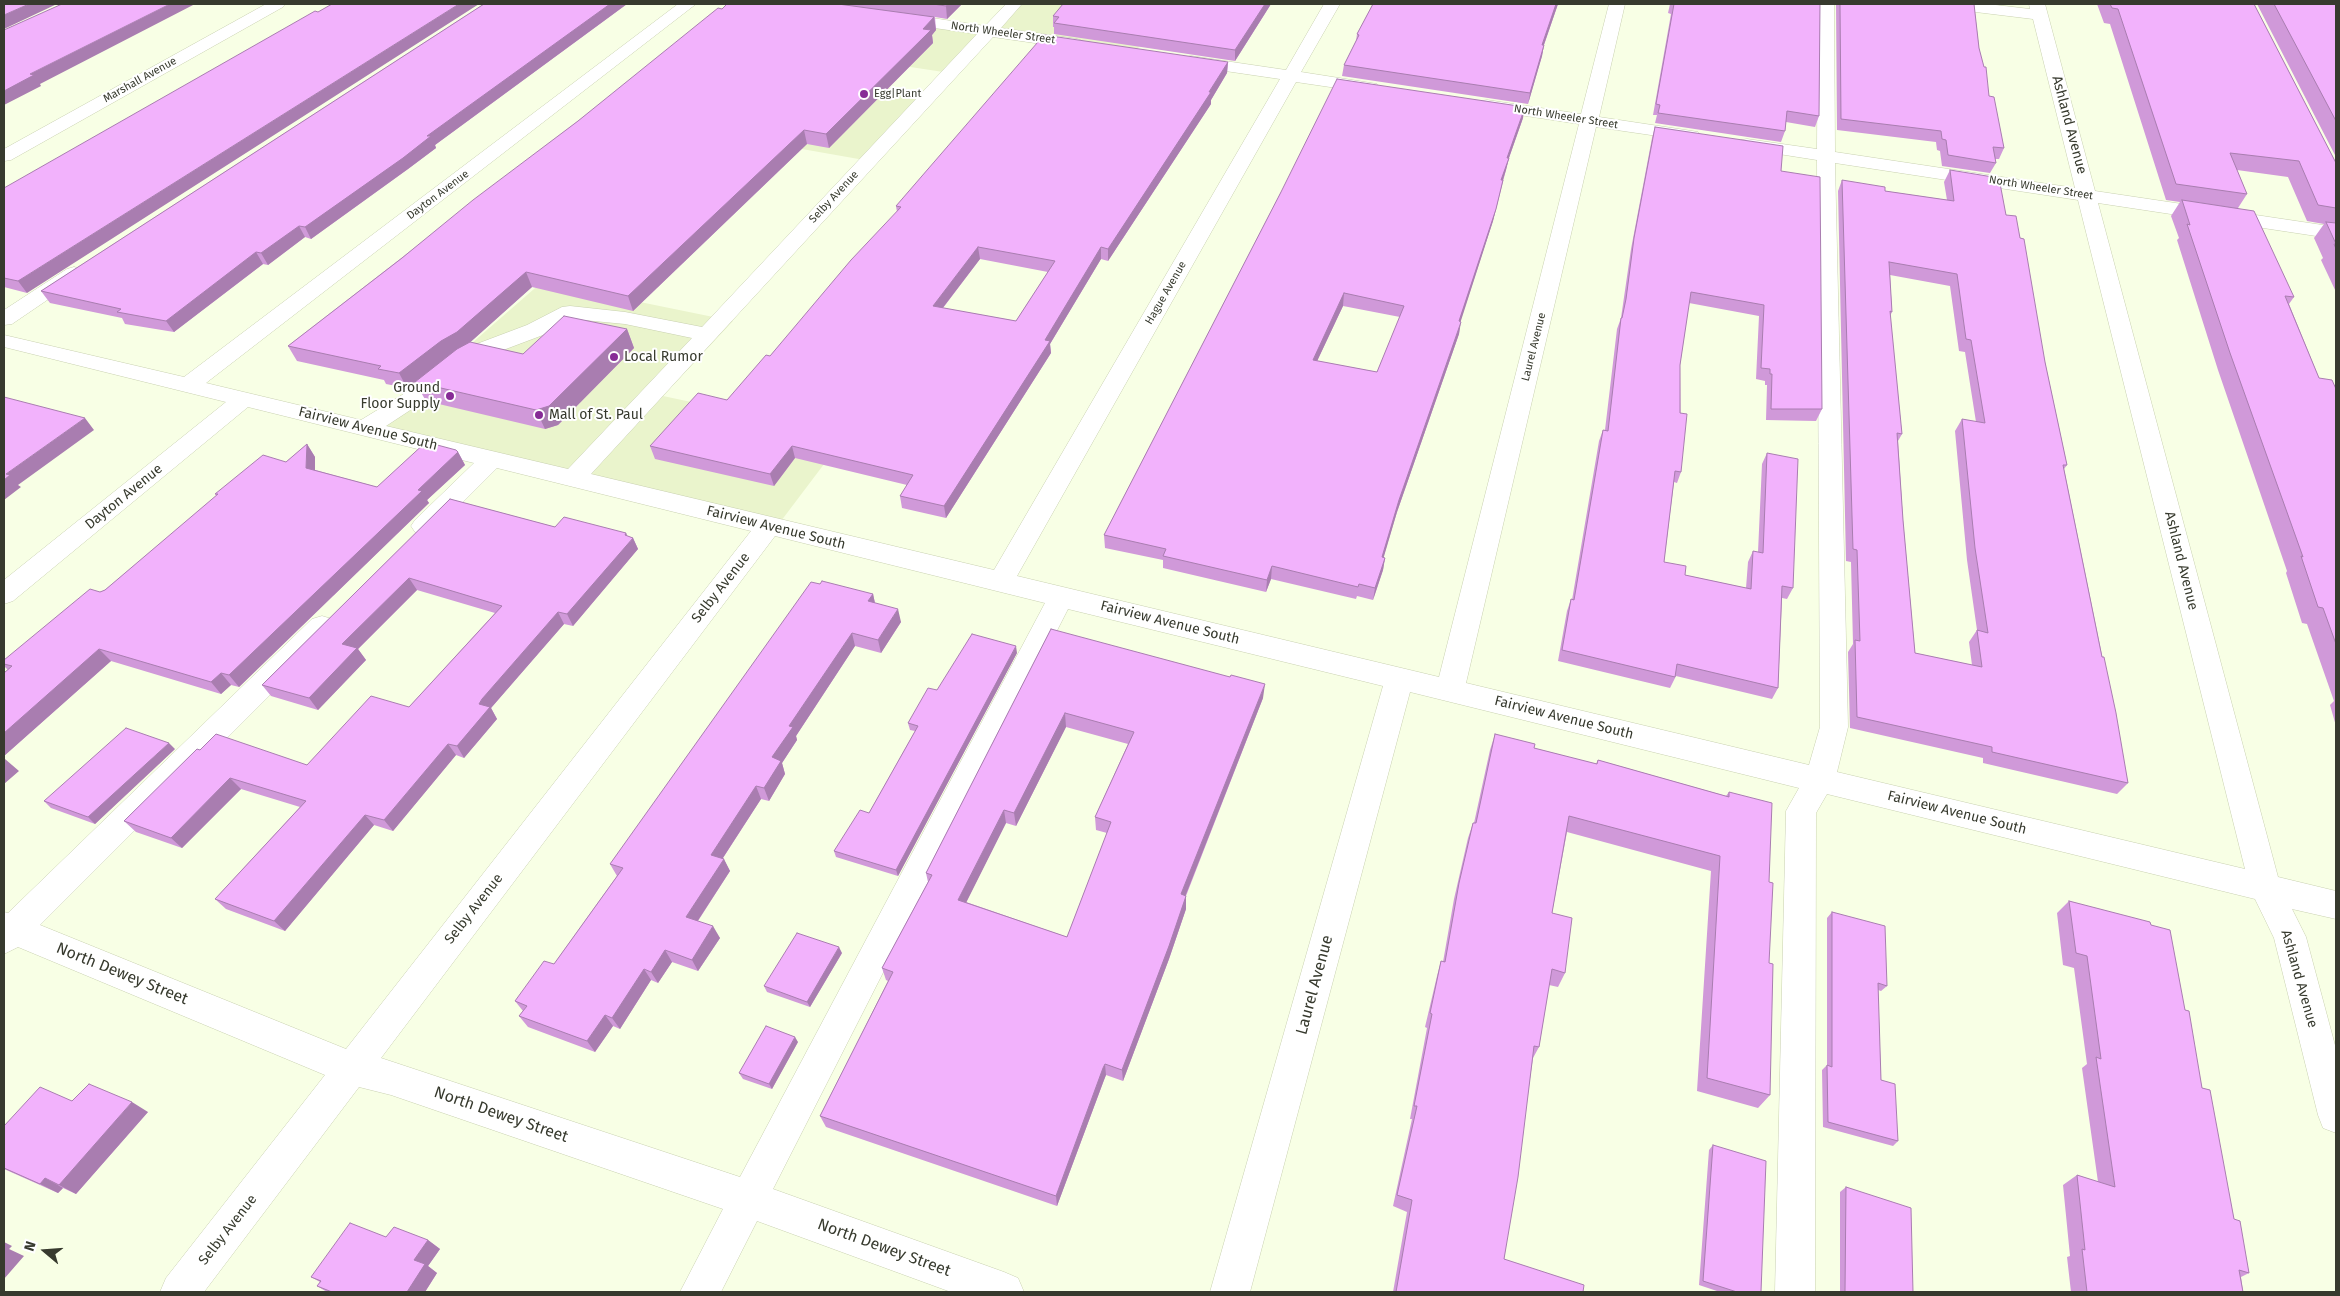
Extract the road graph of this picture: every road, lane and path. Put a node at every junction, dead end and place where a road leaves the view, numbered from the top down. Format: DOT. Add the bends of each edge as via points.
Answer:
graph roads {
  1 [pos="277,4"];
  2 [pos="688,4"];
  3 [pos="1014,4"];
  4 [pos="1332,4"];
  5 [pos="1617,4"];
  6 [pos="1826,4"];
  7 [pos="1951,4"];
  8 [pos="2038,9"];
  9 [pos="885,16"];
  10 [pos="989,30"];
  11 [pos="1092,46"];
  12 [pos="1178,59"];
  13 [pos="1291,76"];
  14 [pos="1388,90"];
  15 [pos="1467,102"];
  16 [pos="1589,120"];
  17 [pos="1710,138"];
  18 [pos="1729,141"];
  19 [pos="4,156"];
  20 [pos="1825,156"];
  21 [pos="2088,195"];
  22 [pos="2336,233"];
  23 [pos="87,265"];
  24 [pos="4,318"];
  25 [pos="707,334"];
  26 [pos="8,346"];
  27 [pos="187,386"];
  28 [pos="244,399"];
  29 [pos="365,428"];
  30 [pos="492,459"];
  31 [pos="573,479"];
  32 [pos="769,526"];
  33 [pos="408,541"];
  34 [pos="1000,582"];
  35 [pos="4,594"];
  36 [pos="1061,597"];
  37 [pos="338,610"];
  38 [pos="1400,678"];
  39 [pos="1450,691"];
  40 [pos="1820,780"];
  41 [pos="2265,887"];
  42 [pos="2336,905"];
  43 [pos="7,932"];
  44 [pos="351,1068"];
  45 [pos="2336,1115"];
  46 [pos="749,1199"];
  47 [pos="180,1292"];
  48 [pos="700,1292"];
  49 [pos="1004,1292"];
  50 [pos="1230,1292"];
  51 [pos="1795,1292"];
  1 -- 19 [label="street, Marshall Avenue"];
  2 -- 27 [label="street, Dayton Avenue"];
  3 -- 10 [label="street, Selby Avenue"];
  4 -- 13 [label="street, Hague Avenue"];
  5 -- 16 [label="street, Laurel Avenue"];
  6 -- 20 [label="street"];
  7 -- 8 [label="street"];
  8 -- 21 [label="street, Ashland Avenue"];
  9 -- 10 [label="street, North Wheeler Street"];
  10 -- 11 [label="street, North Wheeler Street"];
  10 -- 25 [label="street, Selby Avenue"];
  12 -- 13 [label="street"];
  13 -- 14 [label="street"];
  13 -- 34 [label="street, Hague Avenue"];
  15 -- 16 [label="street, North Wheeler Street"];
  16 -- 17 [label="street, North Wheeler Street"];
  16 -- 39 [label="street, Laurel Avenue"];
  18 -- 20 [label="street, North Wheeler Street"];
  20 -- 21 [label="street, North Wheeler Street"];
  20 -- 40 [label="street" via="1834,727"];
  21 -- 22 [label="street, North Wheeler Street"];
  21 -- 41 [label="street, Ashland Avenue"];
  23 -- 24 [label="street"];
  25 -- 29 [label="street" via="625,318 570,312 458,362 410,400"];
  25 -- 31 [label="street, Selby Avenue"];
  26 -- 27 [label="street, Fairview Avenue South"];
  27 -- 28 [label="street, Fairview Avenue South"];
  28 -- 29 [label="street, Fairview Avenue South"];
  28 -- 35 [label="street, Dayton Avenue"];
  29 -- 30 [label="street, Fairview Avenue South"];
  30 -- 31 [label="street, Fairview Avenue South"];
  30 -- 33 [label="street"];
  31 -- 32 [label="street, Fairview Avenue South"];
  32 -- 34 [label="street, Fairview Avenue South"];
  32 -- 44 [label="street, Selby Avenue"];
  34 -- 36 [label="street, Fairview Avenue South"];
  36 -- 38 [label="street, Fairview Avenue South"];
  36 -- 46 [label="street"];
  37 -- 43 [label="street"];
  38 -- 39 [label="street, Fairview Avenue South"];
  38 -- 50 [label="street, Laurel Avenue"];
  39 -- 40 [label="street, Fairview Avenue South"];
  40 -- 41 [label="street, Fairview Avenue South"];
  40 -- 51 [label="street" via="1801,811"];
  41 -- 42 [label="street, Fairview Avenue South"];
  41 -- 45 [label="street, Ashland Avenue" via="2290,937"];
  43 -- 44 [label="street, North Dewey Street"];
  44 -- 46 [label="street, North Dewey Street" via="391,1078"];
  44 -- 47 [label="street, Selby Avenue"];
  46 -- 48 [label="street"];
  46 -- 49 [label="street, North Dewey Street"];
}
